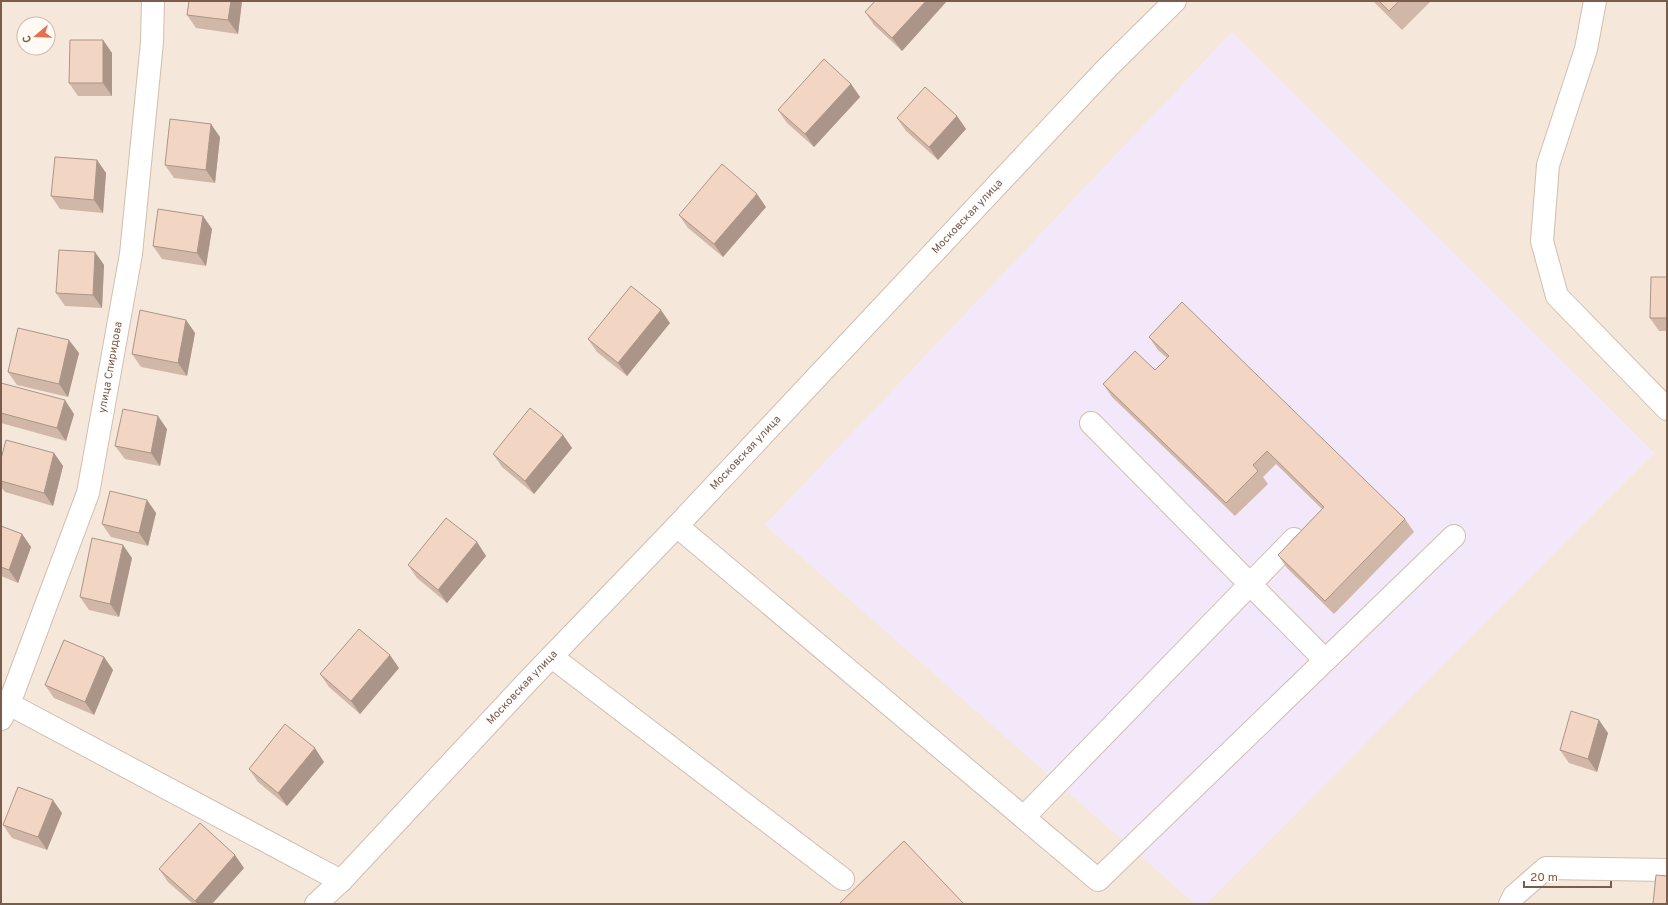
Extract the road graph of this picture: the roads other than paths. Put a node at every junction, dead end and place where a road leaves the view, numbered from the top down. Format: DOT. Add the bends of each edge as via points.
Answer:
graph roads {
  1 [pos="153,1"];
  2 [pos="1175,1"];
  3 [pos="1595,1"];
  4 [pos="1667,409"];
  5 [pos="1091,423"];
  6 [pos="678,526"];
  7 [pos="1454,536"];
  8 [pos="1294,539"];
  9 [pos="1250,584"];
  10 [pos="552,657"];
  11 [pos="1325,660"];
  12 [pos="5,711"];
  13 [pos="1024,817"];
  14 [pos="1667,870"];
  15 [pos="842,879"];
  16 [pos="341,881"];
  17 [pos="316,904"];
  18 [pos="1510,904"];
  1 -- 12 [label="street, улица Спиридова" via="152,42 131,254 88,493"];
  2 -- 6 [label="street, Московская улица" via="1101,74"];
  3 -- 4 [label="street" via="1586,49 1548,164 1542,241 1557,296"];
  5 -- 9 [label="street"];
  6 -- 10 [label="street, Московская улица"];
  6 -- 13 [label="street"];
  7 -- 11 [label="street"];
  8 -- 9 [label="street"];
  9 -- 11 [label="street"];
  9 -- 13 [label="street"];
  10 -- 15 [label="street"];
  10 -- 16 [label="street, Московская улица"];
  11 -- 13 [label="street" via="1098,880"];
  12 -- 16 [label="street"];
  14 -- 18 [label="street" via="1546,868 1514,896"];
  16 -- 17 [label="street, Московская улица"];
}
